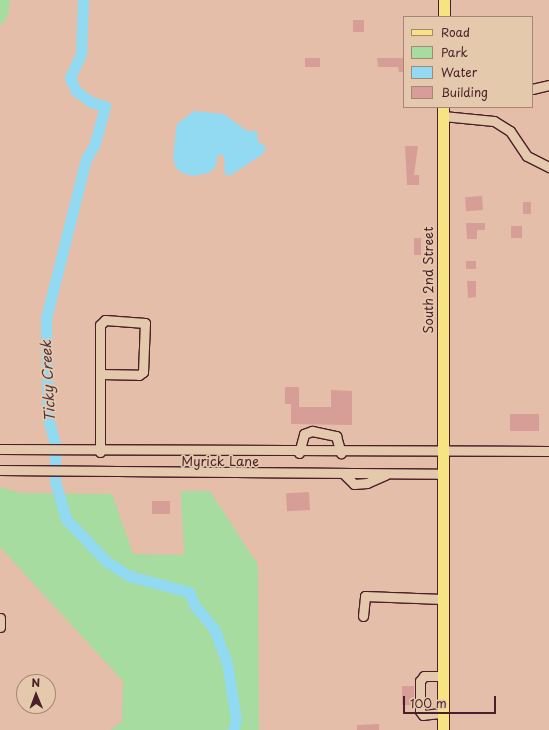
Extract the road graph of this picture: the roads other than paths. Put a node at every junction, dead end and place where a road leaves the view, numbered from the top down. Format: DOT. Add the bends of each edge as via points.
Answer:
graph roads {
  1 [pos="444,0"];
  2 [pos="444,16"];
  3 [pos="549,85"];
  4 [pos="533,89"];
  5 [pos="443,111"];
  6 [pos="549,167"];
  7 [pos="100,374"];
  8 [pos="0,449"];
  9 [pos="100,452"];
  10 [pos="341,452"];
  11 [pos="549,452"];
  12 [pos="299,453"];
  13 [pos="441,453"];
  14 [pos="0,470"];
  15 [pos="298,474"];
  16 [pos="441,474"];
  17 [pos="320,480"];
  18 [pos="442,599"];
  19 [pos="363,616"];
  20 [pos="0,618"];
  21 [pos="0,627"];
  22 [pos="442,676"];
  23 [pos="441,713"];
  24 [pos="443,730"];
  1 -- 2 [label="main road"];
  3 -- 4 [label="street"];
  5 -- 6 [label="street" via="494,121 510,131 527,156"];
  5 -- 13 [label="main road, South 2nd Street"];
  7 -- 7 [label="street" via="101,322 145,323 143,372 139,375"];
  7 -- 9 [label="street"];
  8 -- 9 [label="street, Myrick Lane" via="33,452"];
  9 -- 12 [label="street, Myrick Lane"];
  10 -- 12 [label="street, Myrick Lane"];
  10 -- 12 [label="street" via="336,436 312,431 304,434"];
  10 -- 13 [label="street, Myrick Lane"];
  11 -- 13 [label="street, Myrick Lane"];
  13 -- 16 [label="main road, South 2nd Street"];
  14 -- 15 [label="street, Myrick Lane" via="33,473"];
  15 -- 16 [label="street, Myrick Lane"];
  15 -- 17 [label="street" via="300,480"];
  16 -- 18 [label="main road, South 2nd Street"];
  18 -- 19 [label="street" via="365,596"];
  18 -- 22 [label="main road, South 2nd Street"];
  20 -- 21 [label="street"];
  22 -- 23 [label="main road, South 2nd Street"];
  22 -- 23 [label="street" via="424,676 420,681 420,711 423,715"];
  23 -- 24 [label="main road, South 2nd Street"];
}
